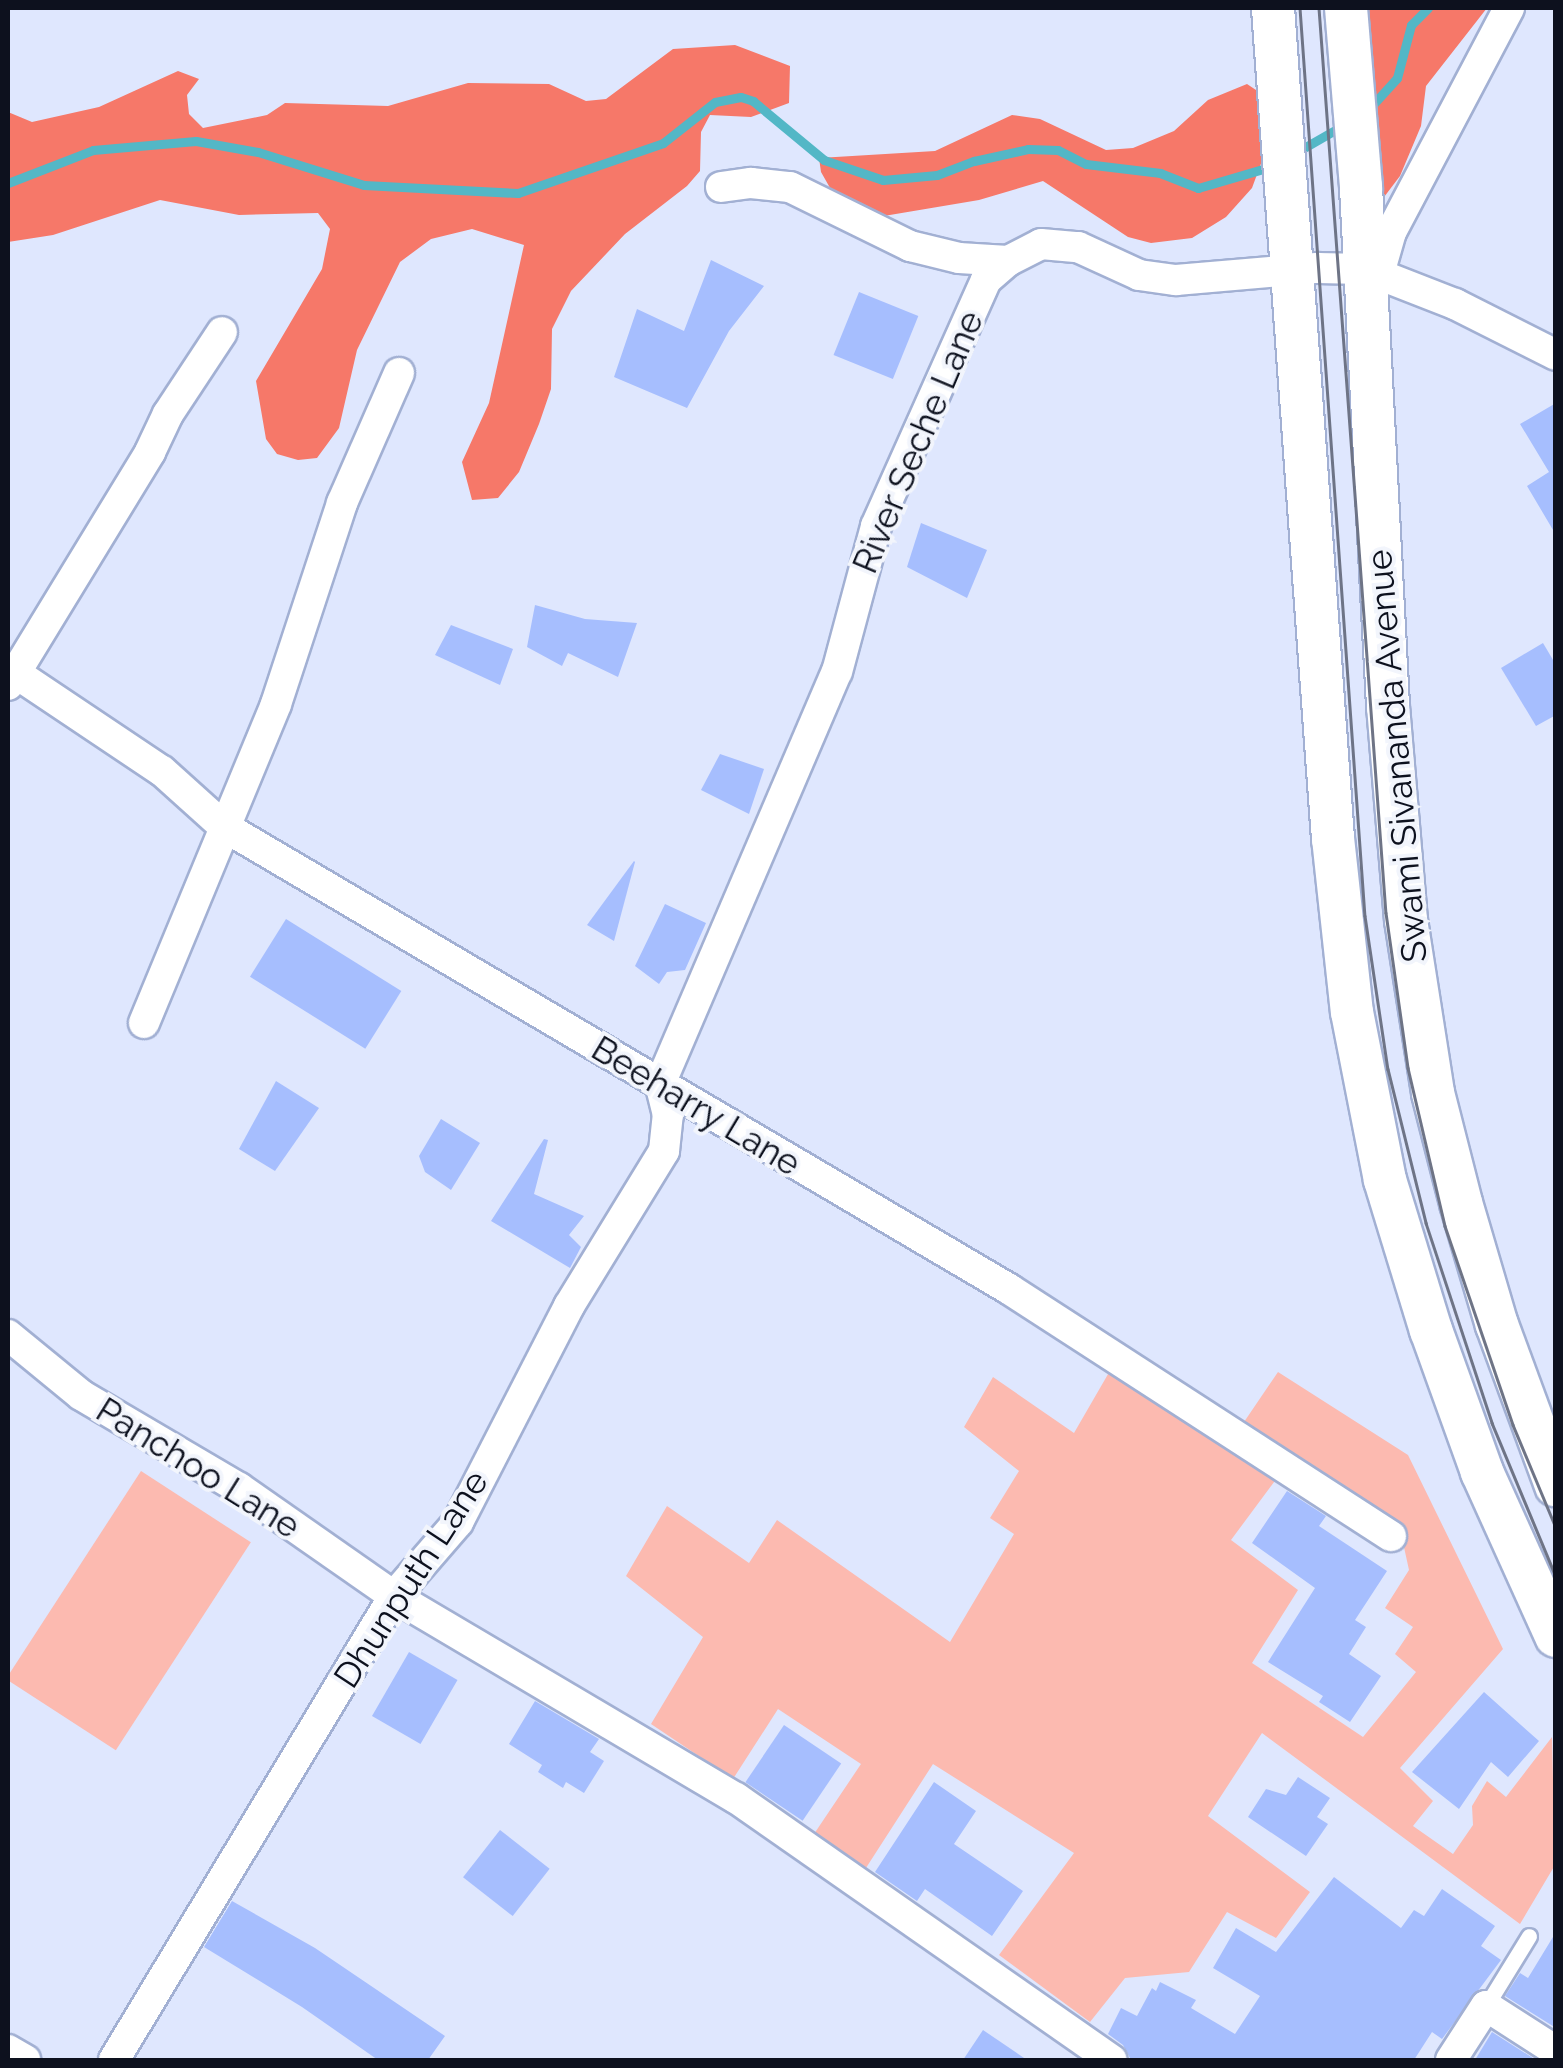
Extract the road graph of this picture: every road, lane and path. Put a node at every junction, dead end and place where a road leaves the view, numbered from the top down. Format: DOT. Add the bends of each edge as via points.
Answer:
graph roads {
  1 [pos="1272,8"];
  2 [pos="1509,8"];
  3 [pos="1348,26"];
  4 [pos="721,187"];
  5 [pos="1289,253"];
  6 [pos="1008,261"];
  7 [pos="1372,272"];
  8 [pos="222,332"];
  9 [pos="1556,355"];
  10 [pos="399,373"];
  11 [pos="10,676"];
  12 [pos="222,826"];
  13 [pos="144,1022"];
  14 [pos="660,1084"];
  15 [pos="8,1334"];
  16 [pos="1556,1485"];
  17 [pos="1390,1536"];
  18 [pos="394,1596"];
  19 [pos="1556,1636"];
  20 [pos="1529,1936"];
  21 [pos="1486,2006"];
  22 [pos="8,2050"];
  23 [pos="1556,2052"];
  24 [pos="26,2060"];
  25 [pos="114,2060"];
  26 [pos="1112,2060"];
  27 [pos="1451,2060"];
  1 -- 5 [label="street"];
  2 -- 7 [label="street"];
  3 -- 7 [label="street, Swami Sivananda Avenue"];
  4 -- 6 [label="street" via="790,187 910,246"];
  5 -- 6 [label="street" via="1176,280 1140,274 1078,246 1041,244"];
  5 -- 7 [label="street"];
  5 -- 19 [label="street" via="1352,1012 1385,1180 1430,1330 1482,1472"];
  6 -- 14 [label="street, River Seche Lane" via="986,280 876,526 837,672"];
  7 -- 9 [label="street"];
  7 -- 16 [label="street, Swami Sivananda Avenue" via="1398,823 1432,1093 1497,1324"];
  8 -- 11 [label="street"];
  10 -- 12 [label="street" via="342,503 276,704"];
  11 -- 12 [label="street, Beeharry Lane" via="162,771"];
  12 -- 13 [label="street"];
  12 -- 14 [label="street, Beeharry Lane"];
  14 -- 17 [label="street, Beeharry Lane" via="1009,1289"];
  14 -- 18 [label="street, Dhunputh Lane" via="668,1115 664,1150 568,1306 458,1522"];
  15 -- 18 [label="street, Panchoo Lane" via="80,1395 239,1488"];
  18 -- 25 [label="street, Dhunputh Lane"];
  18 -- 26 [label="street, Panchoo Lane" via="736,1798"];
  20 -- 21 [label="lane"];
  21 -- 23 [label="street"];
  21 -- 27 [label="street"];
  22 -- 24 [label="street"];
}
